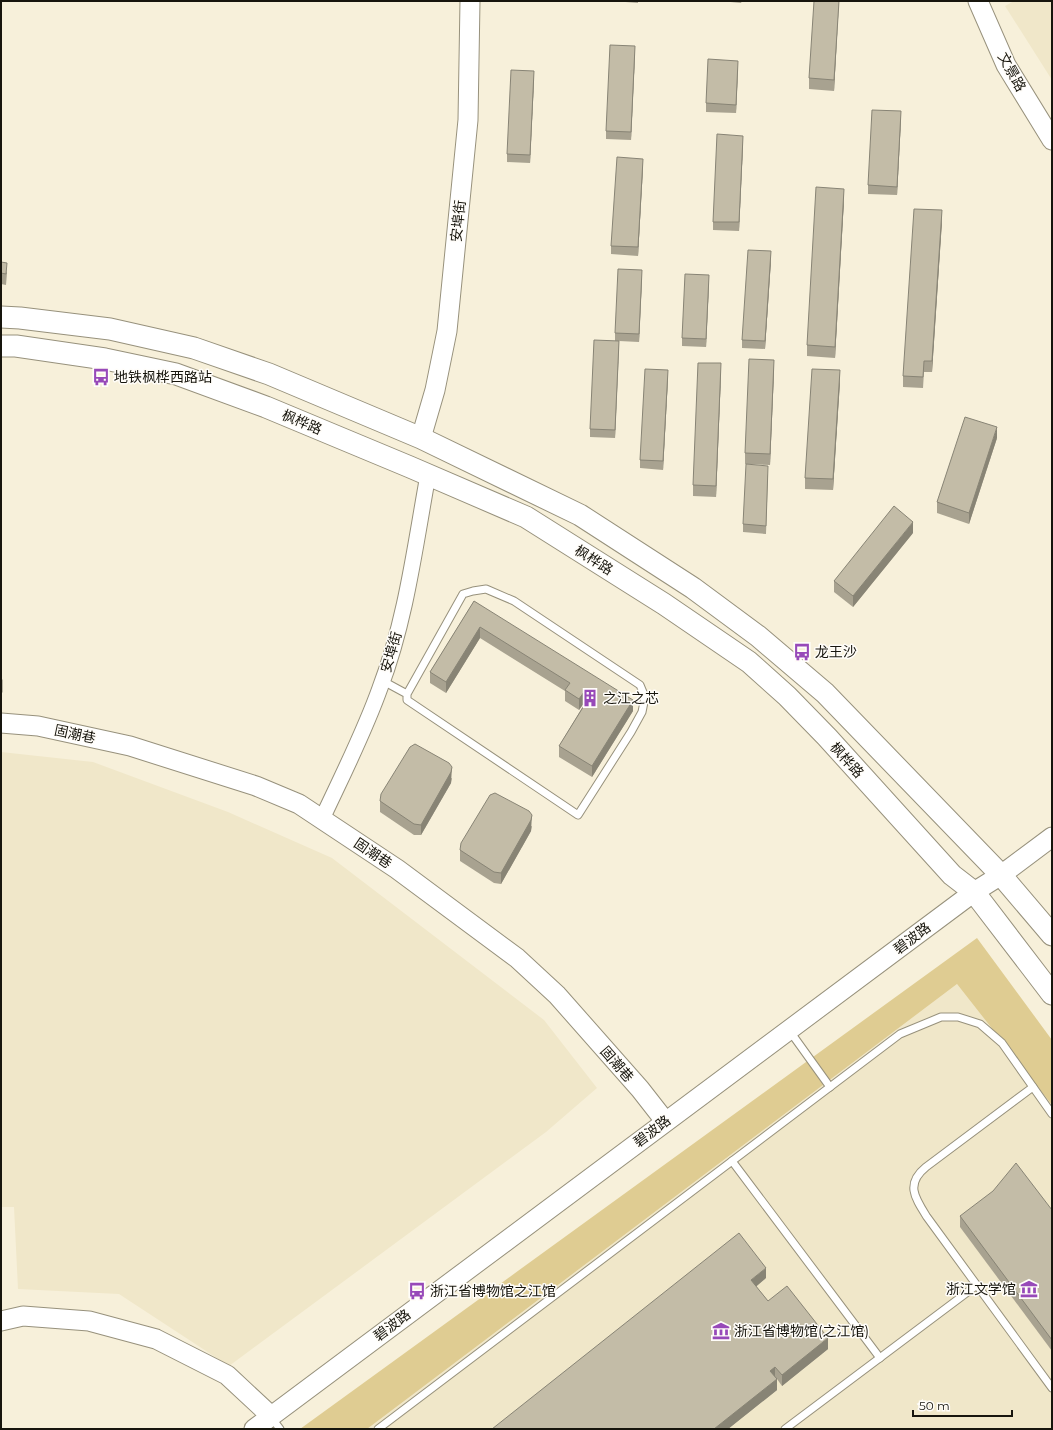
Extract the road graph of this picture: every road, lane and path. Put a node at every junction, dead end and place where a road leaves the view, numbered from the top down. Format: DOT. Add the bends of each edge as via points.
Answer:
graph roads {
  1 [pos="470,1"];
  2 [pos="978,1"];
  3 [pos="1052,140"];
  4 [pos="1,317"];
  5 [pos="1,346"];
  6 [pos="421,438"];
  7 [pos="428,475"];
  8 [pos="383,681"];
  9 [pos="407,694"];
  10 [pos="1,723"];
  11 [pos="322,819"];
  12 [pos="1052,837"];
  13 [pos="1001,875"];
  14 [pos="974,892"];
  15 [pos="1052,935"];
  16 [pos="1052,994"];
  17 [pos="789,1029"];
  18 [pos="830,1087"];
  19 [pos="1032,1087"];
  20 [pos="1052,1114"];
  21 [pos="665,1121"];
  22 [pos="732,1161"];
  23 [pos="977,1286"];
  24 [pos="1,1321"];
  25 [pos="880,1358"];
  26 [pos="1052,1388"];
  27 [pos="275,1423"];
  28 [pos="254,1429"];
  29 [pos="378,1429"];
  30 [pos="785,1429"];
  1 -- 6 [label="street, 安埠街" via="468,120 447,331 435,390"];
  2 -- 3 [label="street, 文景路" via="1006,65"];
  4 -- 6 [label="main road" via="110,329 194,348 269,374"];
  5 -- 7 [label="main road, 枫桦路" via="105,359 176,374 266,407"];
  6 -- 13 [label="main road" via="580,515 693,588 758,636 825,693"];
  7 -- 8 [label="street, 安埠街" via="398,632"];
  7 -- 14 [label="main road, 枫桦路" via="526,517 664,604 749,662 787,696 952,875"];
  8 -- 9 [label="lane"];
  8 -- 11 [label="street, 安埠街"];
  9 -- 9 [label="lane" via="407,700 578,814 631,732 642,712 645,697 640,685 514,601 486,589 463,594"];
  10 -- 11 [label="street, 固潮巷" via="38,726 130,746 256,786 299,804"];
  11 -- 21 [label="street, 固潮巷" via="397,870 517,958 557,995"];
  12 -- 13 [label="street, 碧波路"];
  13 -- 14 [label="street, 碧波路"];
  13 -- 15 [label="main road"];
  14 -- 16 [label="main road, 枫桦路"];
  14 -- 17 [label="street, 碧波路"];
  17 -- 18 [label="lane"];
  17 -- 21 [label="street, 碧波路"];
  18 -- 19 [label="lane" via="900,1034 941,1017 958,1017 980,1024 1002,1043"];
  18 -- 22 [label="lane"];
  19 -- 20 [label="lane"];
  19 -- 23 [label="lane" via="918,1173 914,1185 915,1199"];
  21 -- 27 [label="street, 碧波路"];
  22 -- 25 [label="lane"];
  22 -- 29 [label="lane"];
  23 -- 25 [label="lane"];
  23 -- 26 [label="lane"];
  24 -- 27 [label="street" via="23,1316 89,1321 156,1339 227,1375"];
  25 -- 30 [label="lane"];
  27 -- 28 [label="street, 碧波路"];
}
